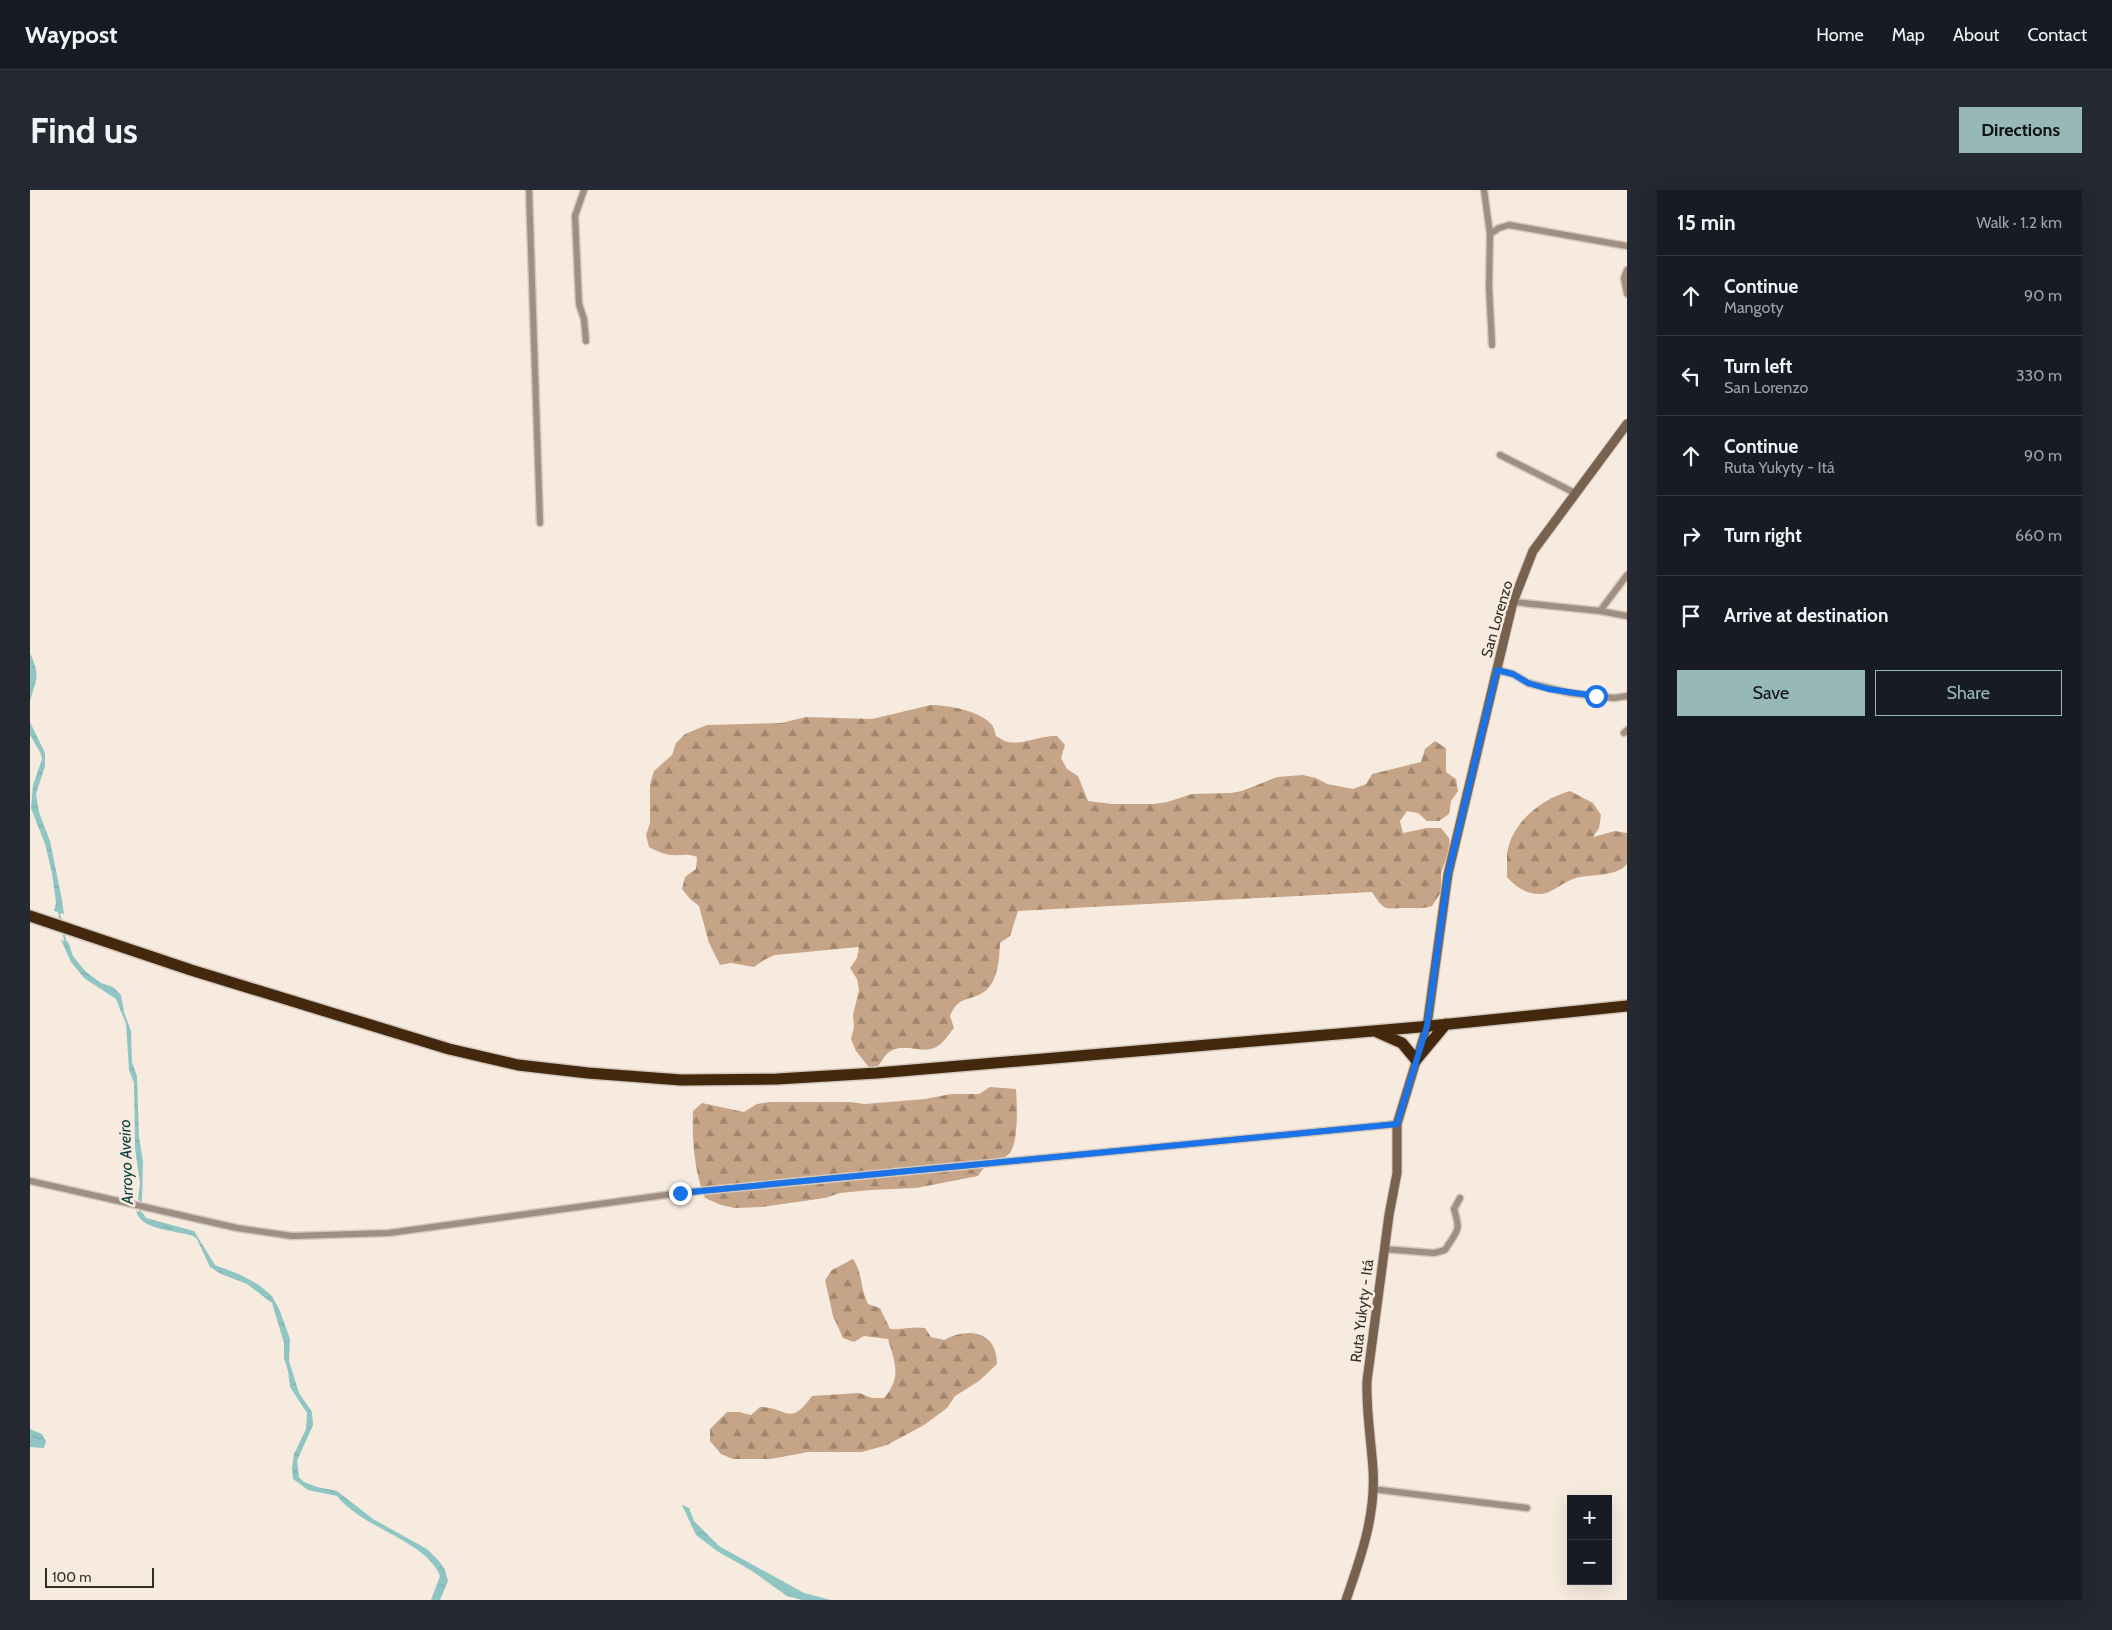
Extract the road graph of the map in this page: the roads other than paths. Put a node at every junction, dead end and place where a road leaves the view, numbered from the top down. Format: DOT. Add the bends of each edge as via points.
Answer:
graph roads {
  1 [pos="529,190"];
  2 [pos="584,190"];
  3 [pos="1484,190"];
  4 [pos="1490,234"];
  5 [pos="1627,246"];
  6 [pos="1627,270"];
  7 [pos="1627,294"];
  8 [pos="586,341"];
  9 [pos="1492,345"];
  10 [pos="1627,424"];
  11 [pos="1500,455"];
  12 [pos="1575,493"];
  13 [pos="540,523"];
  14 [pos="1627,575"];
  15 [pos="1513,602"];
  16 [pos="1600,611"];
  17 [pos="1627,616"];
  18 [pos="1497,670"];
  19 [pos="1627,696"];
  20 [pos="30,916"];
  21 [pos="1627,1006"];
  22 [pos="1446,1024"];
  23 [pos="1427,1026"];
  24 [pos="1374,1031"];
  25 [pos="1416,1060"];
  26 [pos="1397,1124"];
  27 [pos="30,1181"];
  28 [pos="1460,1198"];
  29 [pos="1384,1249"];
  30 [pos="1372,1489"];
  31 [pos="1527,1508"];
  32 [pos="1346,1600"];
  1 -- 13 [label="street"];
  2 -- 8 [label="street" via="575,216 579,304"];
  3 -- 4 [label="street"];
  4 -- 5 [label="street" via="1510,225"];
  4 -- 9 [label="street"];
  6 -- 7 [label="street" via="1624,278"];
  10 -- 12 [label="street, San Lorenzo"];
  11 -- 12 [label="street"];
  12 -- 15 [label="street, San Lorenzo" via="1533,551"];
  14 -- 16 [label="street"];
  15 -- 16 [label="street"];
  15 -- 18 [label="street, San Lorenzo"];
  16 -- 17 [label="street"];
  18 -- 19 [label="street" via="1528,683 1570,693 1614,698"];
  18 -- 23 [label="street, San Lorenzo" via="1448,874"];
  20 -- 24 [label="highway" via="190,970 449,1049 518,1065 588,1073 680,1080 777,1079"];
  21 -- 22 [label="highway"];
  22 -- 23 [label="highway"];
  22 -- 25 [label="highway"];
  23 -- 24 [label="highway"];
  23 -- 25 [label="street, Ruta Yukyty - Itá"];
  24 -- 25 [label="highway" via="1402,1043"];
  25 -- 26 [label="street, Ruta Yukyty - Itá"];
  26 -- 27 [label="street" via="680,1193 389,1233 292,1236 237,1228"];
  26 -- 29 [label="street, Ruta Yukyty - Itá" via="1397,1173"];
  28 -- 29 [label="street" via="1454,1209 1458,1230 1445,1250 1434,1253"];
  29 -- 30 [label="street, Ruta Yukyty - Itá" via="1366,1403"];
  30 -- 31 [label="street"];
  30 -- 32 [label="street, Ruta Yukyty - Itá" via="1371,1521"];
}
